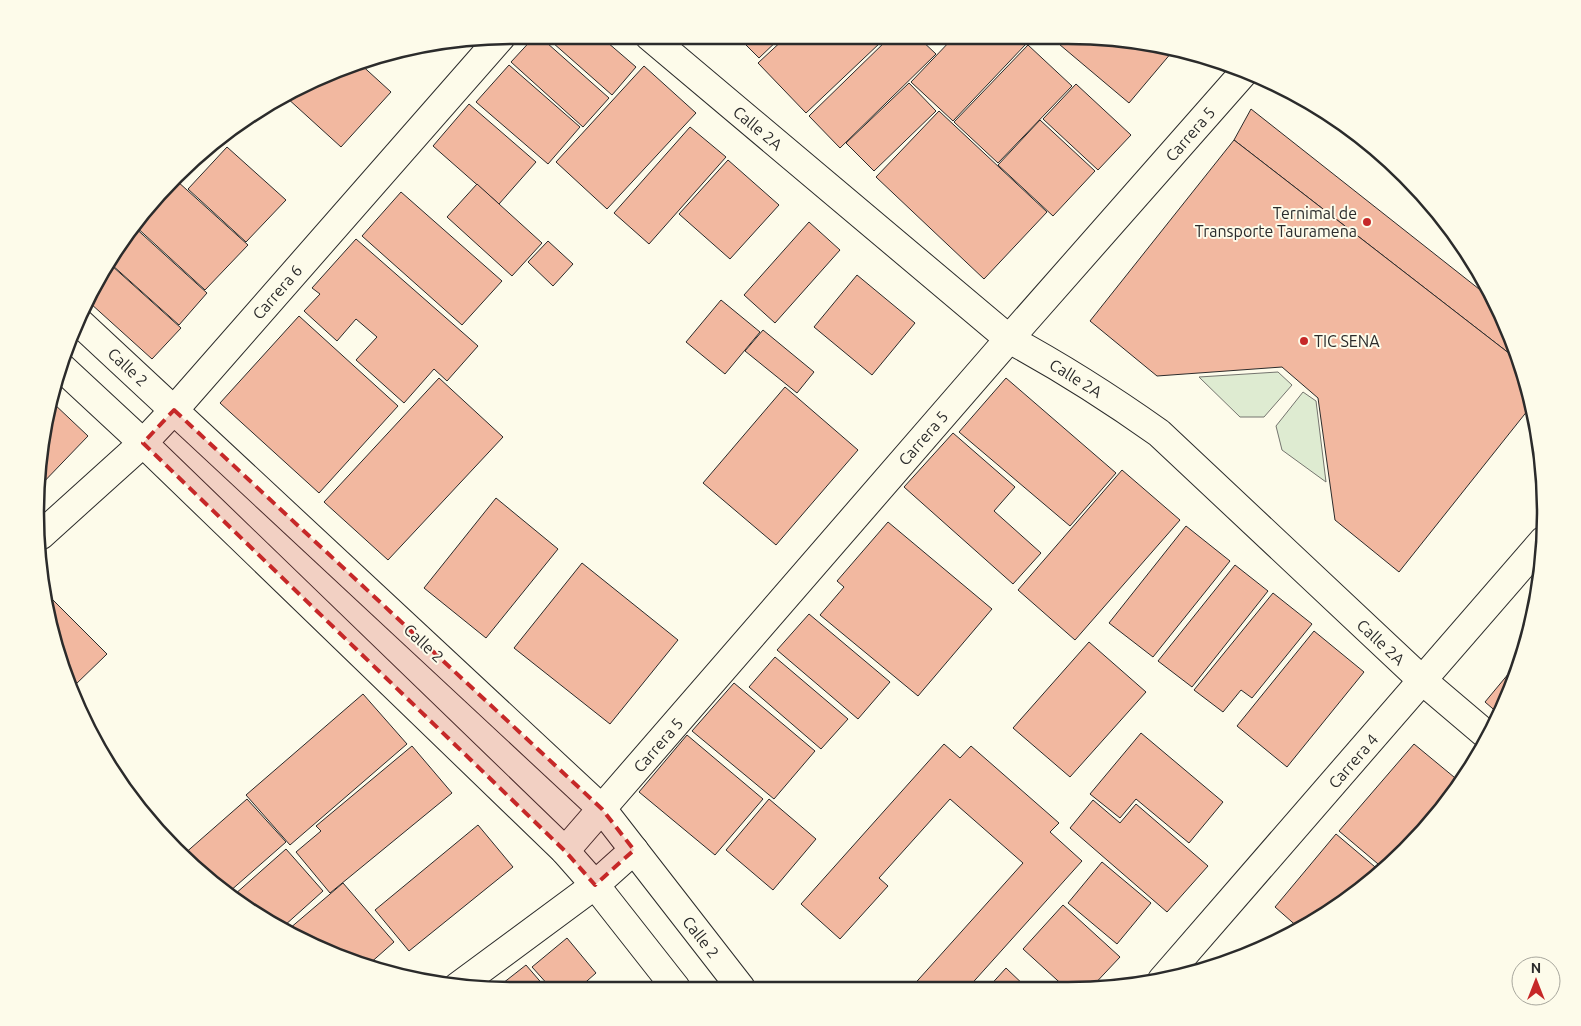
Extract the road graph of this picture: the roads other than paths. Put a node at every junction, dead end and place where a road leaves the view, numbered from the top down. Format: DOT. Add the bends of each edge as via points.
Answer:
graph roads {
  1 [pos="659,44"];
  2 [pos="494,45"];
  3 [pos="1240,76"];
  4 [pos="83,325"];
  5 [pos="1009,339"];
  6 [pos="66,372"];
  7 [pos="174,410"];
  8 [pos="143,443"];
  9 [pos="45,532"];
  10 [pos="1535,550"];
  11 [pos="1422,681"];
  12 [pos="1483,732"];
  13 [pos="602,809"];
  14 [pos="634,850"];
  15 [pos="566,851"];
  16 [pos="595,885"];
  17 [pos="1170,971"];
  18 [pos="467,980"];
  19 [pos="671,982"];
  20 [pos="736,982"];
  1 -- 5 [label="street, Calle 2A"];
  2 -- 7 [label="street, Carrera 6"];
  3 -- 5 [label="street, Carrera 5"];
  4 -- 7 [label="street, Calle 2"];
  5 -- 11 [label="street, Calle 2A" via="1049,360 1159,433"];
  5 -- 13 [label="street, Carrera 5"];
  6 -- 8 [label="street"];
  7 -- 8 [label="street, Carrera 6"];
  7 -- 13 [label="street, Calle 2"];
  8 -- 9 [label="street, Carrera 6"];
  8 -- 15 [label="street"];
  10 -- 11 [label="street, Carrera 4"];
  11 -- 12 [label="street, Calle 2A"];
  11 -- 17 [label="street, Carrera 4"];
  13 -- 14 [label="street, Calle 2"];
  13 -- 15 [label="street, Carrera 5"];
  14 -- 16 [label="street"];
  14 -- 20 [label="street, Calle 2"];
  15 -- 16 [label="street"];
  16 -- 18 [label="street"];
  16 -- 19 [label="street"];
}
